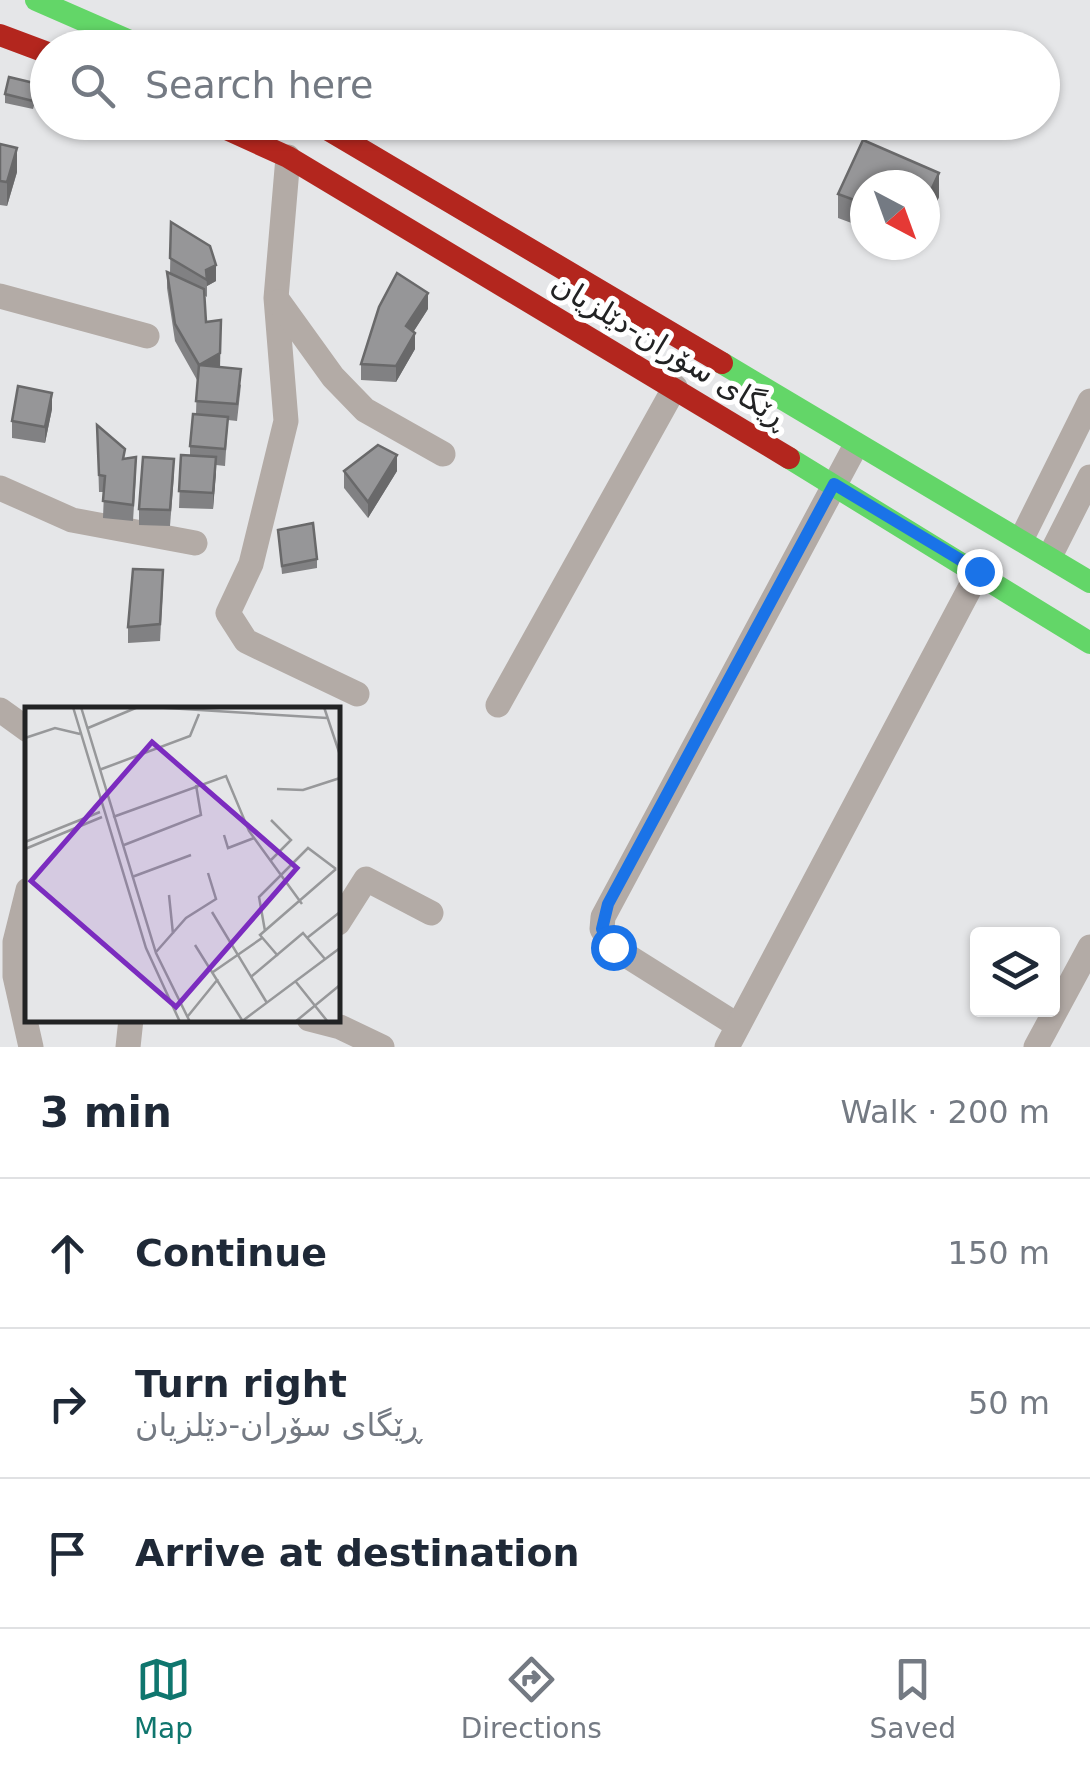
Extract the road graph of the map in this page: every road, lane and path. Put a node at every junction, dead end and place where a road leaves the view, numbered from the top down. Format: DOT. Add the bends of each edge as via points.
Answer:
graph roads {
  1 [pos="36,0"];
  2 [pos="105,30"];
  3 [pos="0,35"];
  4 [pos="30,47"];
  5 [pos="251,140"];
  6 [pos="346,140"];
  7 [pos="288,157"];
  8 [pos="0,296"];
  9 [pos="276,298"];
  10 [pos="146,336"];
  11 [pos="675,388"];
  12 [pos="1090,401"];
  13 [pos="856,444"];
  14 [pos="443,454"];
  15 [pos="1090,477"];
  16 [pos="834,484"];
  17 [pos="0,488"];
  18 [pos="1022,538"];
  19 [pos="196,543"];
  20 [pos="1050,556"];
  21 [pos="979,571"];
  22 [pos="1090,582"];
  23 [pos="1090,643"];
  24 [pos="358,694"];
  25 [pos="498,705"];
  26 [pos="0,710"];
  27 [pos="25,728"];
  28 [pos="25,901"];
  29 [pos="432,913"];
  30 [pos="340,920"];
  31 [pos="14,941"];
  32 [pos="1090,947"];
  33 [pos="25,1020"];
  34 [pos="25,1022"];
  35 [pos="132,1022"];
  36 [pos="318,1022"];
  37 [pos="732,1036"];
  38 [pos="31,1047"];
  39 [pos="128,1047"];
  40 [pos="382,1047"];
  41 [pos="1036,1047"];
  1 -- 2 [label="main road"];
  3 -- 4 [label="main road"];
  5 -- 7 [label="main road, ڕێگای سۆران-دێلزیان"];
  6 -- 13 [label="main road, ڕێگای سۆران-دێلزیان"];
  7 -- 9 [label="street"];
  7 -- 11 [label="main road, ڕێگای سۆران-دێلزیان"];
  8 -- 10 [label="street"];
  9 -- 14 [label="street" via="365,410"];
  9 -- 24 [label="street" via="286,421 252,564 228,614 246,641"];
  11 -- 16 [label="main road, ڕێگای سۆران-دێلزیان"];
  11 -- 25 [label="street"];
  12 -- 18 [label="street"];
  13 -- 16 [label="street"];
  13 -- 18 [label="main road, ڕێگای سۆران-دێلزیان"];
  15 -- 20 [label="street"];
  16 -- 21 [label="main road, ڕێگای سۆران-دێلزیان"];
  16 -- 37 [label="street" via="603,918 613,947"];
  17 -- 19 [label="street" via="72,520"];
  18 -- 20 [label="main road, ڕێگای سۆران-دێلزیان"];
  20 -- 22 [label="main road, ڕێگای سۆران-دێلزیان"];
  21 -- 23 [label="main road, ڕێگای سۆران-دێلزیان"];
  21 -- 37 [label="street"];
  26 -- 27 [label="street"];
  28 -- 31 [label="street"];
  29 -- 30 [label="street" via="366,878"];
  31 -- 33 [label="street"];
  32 -- 41 [label="street"];
  34 -- 38 [label="street"];
  35 -- 39 [label="street"];
  36 -- 40 [label="street"];
}
